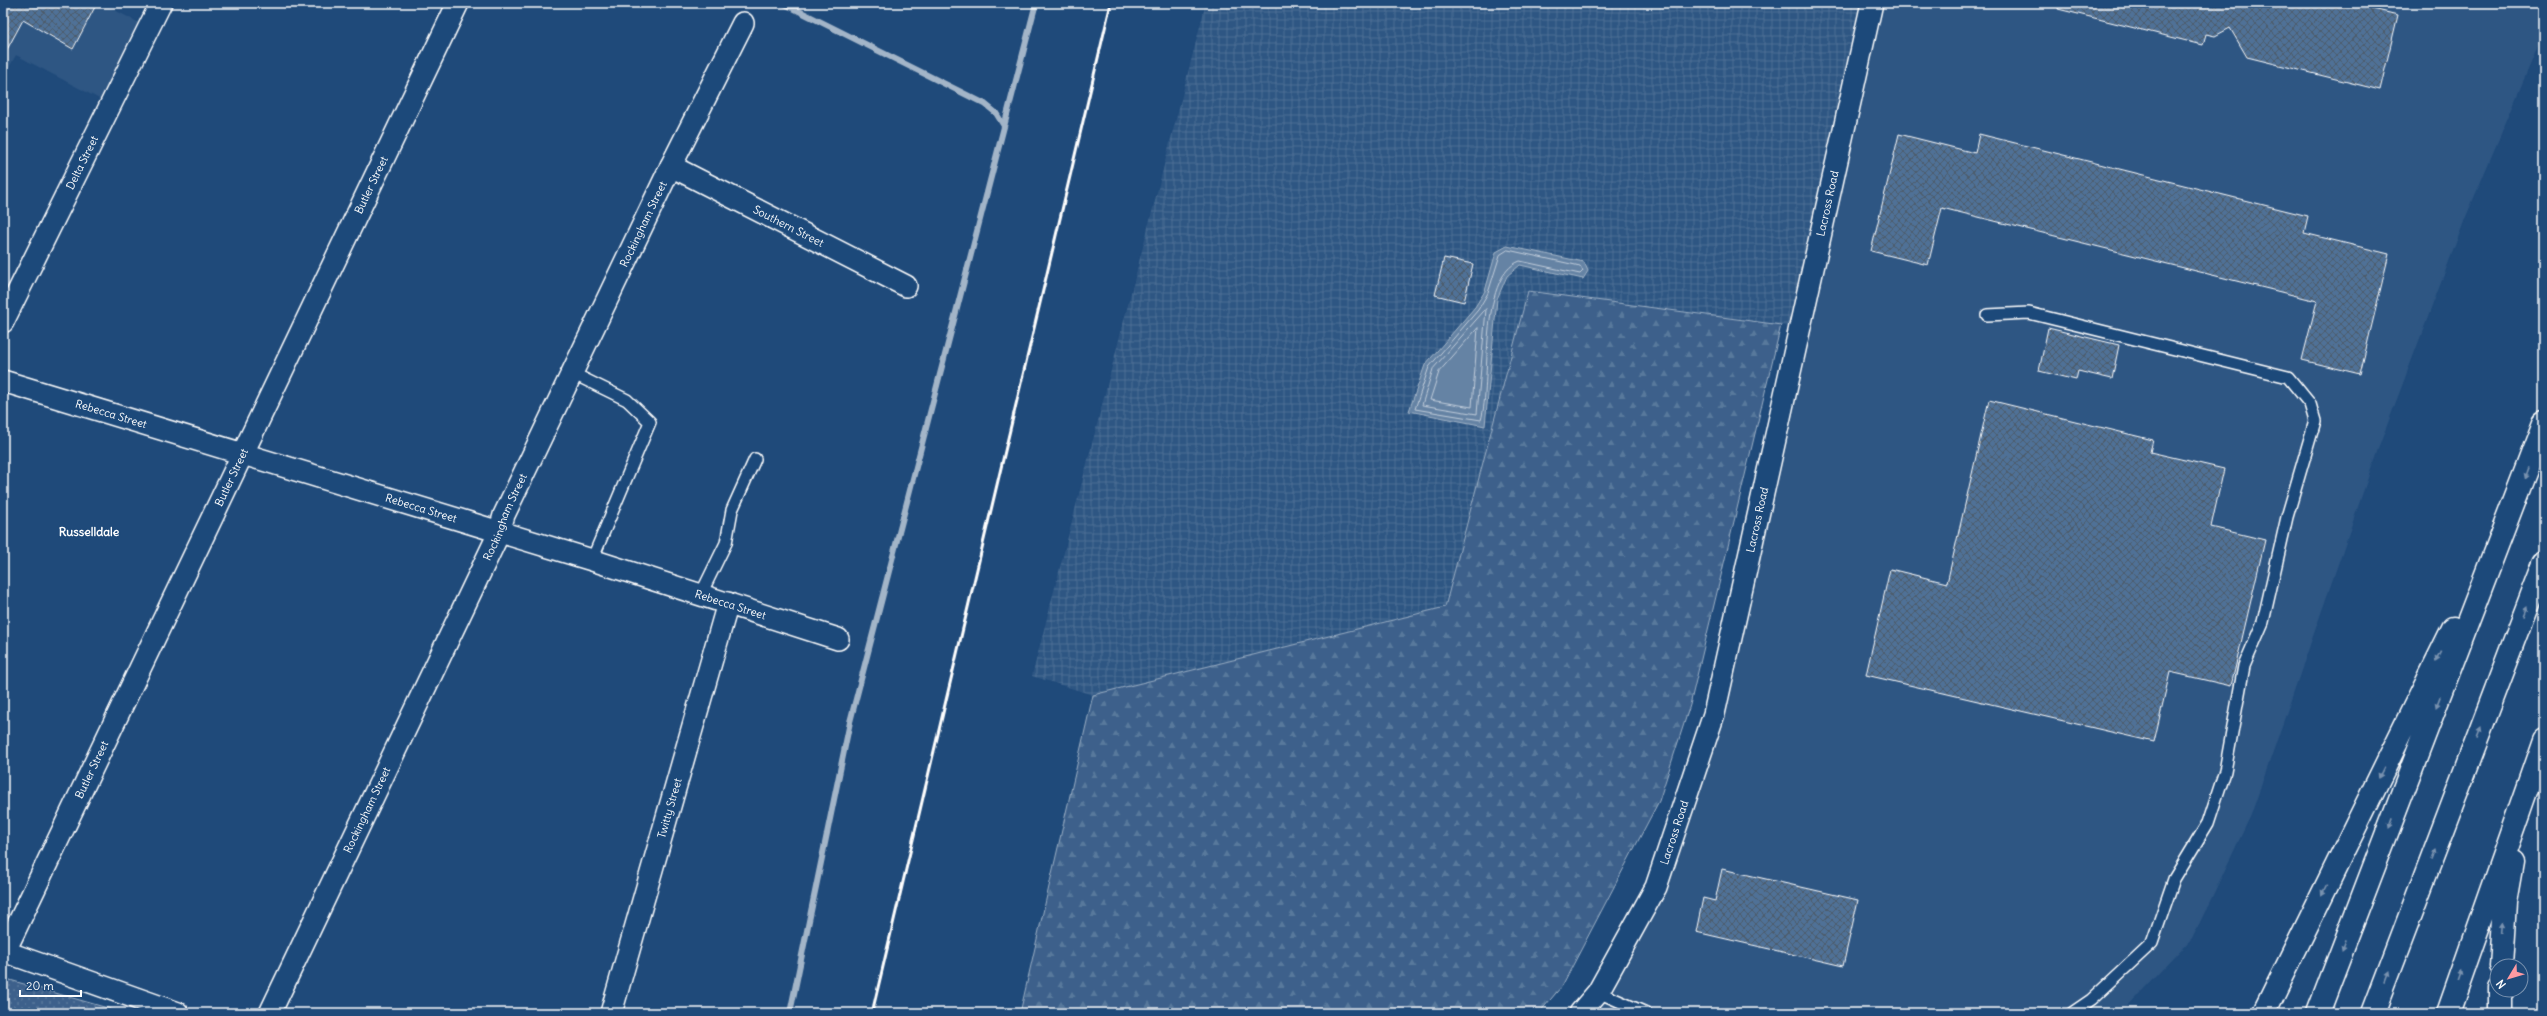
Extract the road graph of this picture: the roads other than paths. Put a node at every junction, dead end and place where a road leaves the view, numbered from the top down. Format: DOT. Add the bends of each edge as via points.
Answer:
graph roads {
  1 [pos="161,3"];
  2 [pos="458,3"];
  3 [pos="1872,3"];
  4 [pos="743,23"];
  5 [pos="671,166"];
  6 [pos="906,286"];
  7 [pos="1987,315"];
  8 [pos="3,322"];
  9 [pos="572,373"];
  10 [pos="3,382"];
  11 [pos="2544,424"];
  12 [pos="245,454"];
  13 [pos="754,459"];
  14 [pos="2517,496"];
  15 [pos="499,533"];
  16 [pos="592,560"];
  17 [pos="2544,563"];
  18 [pos="701,594"];
  19 [pos="728,603"];
  20 [pos="838,639"];
  21 [pos="2544,740"];
  22 [pos="2523,799"];
  23 [pos="4,951"];
  24 [pos="2502,958"];
  25 [pos="1598,992"];
  26 [pos="2500,998"];
  27 [pos="178,1013"];
  28 [pos="270,1013"];
  29 [pos="611,1013"];
  30 [pos="1580,1013"];
  31 [pos="1646,1013"];
  32 [pos="2072,1013"];
  33 [pos="2264,1013"];
  34 [pos="2318,1013"];
  35 [pos="2373,1013"];
  36 [pos="2448,1013"];
  37 [pos="2500,1013"];
  1 -- 8 [label="street, Delta Street"];
  2 -- 12 [label="street, Butler Street"];
  3 -- 25 [label="street, Lacross Road" via="1714,714 1656,887"];
  4 -- 5 [label="street, Rockingham Street"];
  5 -- 6 [label="street, Southern Street"];
  5 -- 9 [label="street, Rockingham Street"];
  7 -- 32 [label="lane" via="2029,313 2288,377 2310,404 2315,421 2287,517 2263,622 2244,666 2225,771 2208,823 2174,879 2152,943 2091,1000"];
  9 -- 15 [label="street, Rockingham Street" via="504,515"];
  9 -- 16 [label="lane" via="627,400 650,422"];
  10 -- 12 [label="street, Rebecca Street"];
  11 -- 14 [label="highway, one-way"];
  12 -- 15 [label="street, Rebecca Street"];
  12 -- 23 [label="street, Butler Street"];
  13 -- 18 [label="lane" via="732,510 726,543"];
  14 -- 33 [label="highway, one-way"];
  14 -- 34 [label="highway, one-way"];
  15 -- 16 [label="street, Rebecca Street"];
  15 -- 28 [label="street, Rockingham Street"];
  16 -- 18 [label="street, Rebecca Street"];
  35 -- 17 [label="highway, one-way"];
  18 -- 19 [label="street, Rebecca Street"];
  19 -- 20 [label="street, Rebecca Street"];
  19 -- 29 [label="street, Twitty Street"];
  21 -- 22 [label="highway"];
  24 -- 22 [label="highway, one-way" via="2505,902"];
  36 -- 22 [label="highway, one-way"];
  23 -- 27 [label="street"];
  25 -- 30 [label="street, Lacross Road"];
  25 -- 31 [label="lane"];
  26 -- 37 [label="highway"];
}
